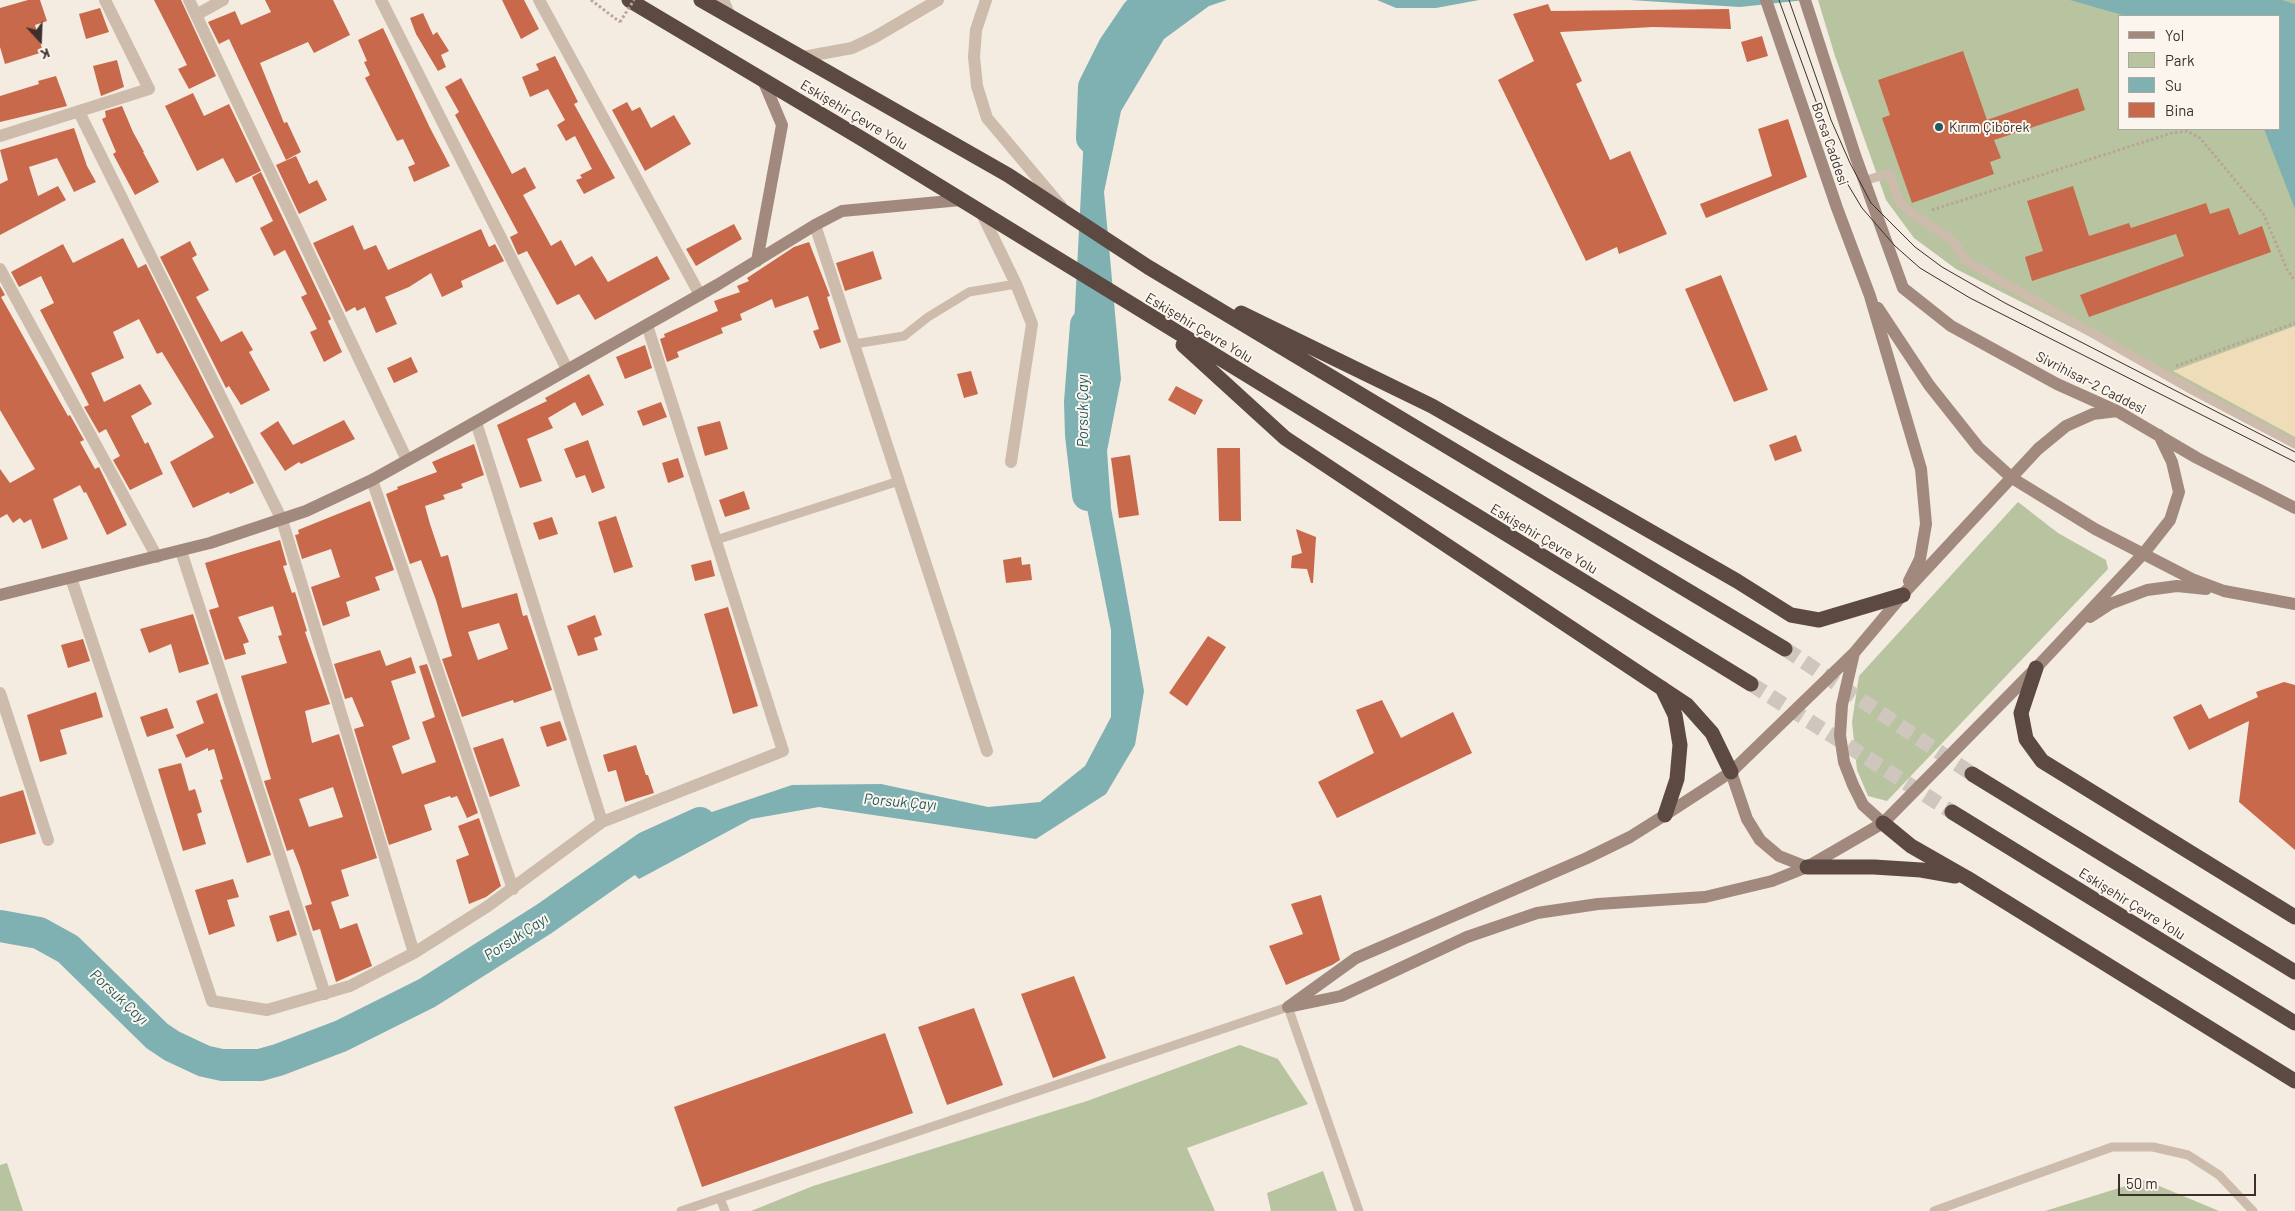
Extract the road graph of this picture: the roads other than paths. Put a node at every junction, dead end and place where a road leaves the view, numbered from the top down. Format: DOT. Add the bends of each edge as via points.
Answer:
graph roads {
  1 [pos="105,0"];
  2 [pos="189,0"];
  3 [pos="223,0"];
  4 [pos="381,0"];
  5 [pos="539,0"];
  6 [pos="629,0"];
  7 [pos="701,0"];
  8 [pos="723,0"];
  9 [pos="938,0"];
  10 [pos="986,0"];
  11 [pos="1766,0"];
  12 [pos="1805,0"];
  13 [pos="196,14"];
  14 [pos="731,18"];
  15 [pos="803,57"];
  16 [pos="763,80"];
  17 [pos="79,112"];
  18 [pos="0,136"];
  19 [pos="1864,181"];
  20 [pos="961,200"];
  21 [pos="1064,210"];
  22 [pos="981,212"];
  23 [pos="815,224"];
  24 [pos="757,261"];
  25 [pos="1893,263"];
  26 [pos="1148,267"];
  27 [pos="0,269"];
  28 [pos="1016,284"];
  29 [pos="700,295"];
  30 [pos="1870,296"];
  31 [pos="1158,322"];
  32 [pos="647,325"];
  33 [pos="854,344"];
  34 [pos="567,369"];
  35 [pos="2117,411"];
  36 [pos="476,422"];
  37 [pos="2158,435"];
  38 [pos="2295,444"];
  39 [pos="407,460"];
  40 [pos="1011,462"];
  41 [pos="2012,478"];
  42 [pos="372,480"];
  43 [pos="898,480"];
  44 [pos="2295,508"];
  45 [pos="282,520"];
  46 [pos="716,540"];
  47 [pos="181,551"];
  48 [pos="2144,554"];
  49 [pos="157,557"];
  50 [pos="71,578"];
  51 [pos="2224,591"];
  52 [pos="0,595"];
  53 [pos="1903,595"];
  54 [pos="2295,604"];
  55 [pos="2071,629"];
  56 [pos="1784,648"];
  57 [pos="1854,653"];
  58 [pos="2036,668"];
  59 [pos="1750,684"];
  60 [pos="1661,687"];
  61 [pos="0,694"];
  62 [pos="987,751"];
  63 [pos="1731,772"];
  64 [pos="1972,774"];
  65 [pos="1952,812"];
  66 [pos="1665,815"];
  67 [pos="602,822"];
  68 [pos="1883,823"];
  69 [pos="48,840"];
  70 [pos="1807,867"];
  71 [pos="1967,878"];
  72 [pos="513,889"];
  73 [pos="2295,918"];
  74 [pos="414,953"];
  75 [pos="2295,972"];
  76 [pos="325,994"];
  77 [pos="1288,1007"];
  78 [pos="2295,1023"];
  79 [pos="2295,1081"];
  80 [pos="720,1198"];
  81 [pos="681,1211"];
  82 [pos="725,1211"];
  83 [pos="1359,1211"];
  84 [pos="1934,1211"];
  85 [pos="2253,1211"];
  1 -- 17 [label="street" via="149,89"];
  2 -- 13 [label="street"];
  3 -- 13 [label="street"];
  4 -- 34 [label="street"];
  5 -- 29 [label="street"];
  6 -- 16 [label="highway, Eskişehir Çevre Yolu"];
  7 -- 14 [label="highway, Eskişehir Çevre Yolu"];
  8 -- 14 [label="street"];
  9 -- 15 [label="street" via="852,48"];
  10 -- 21 [label="street" via="976,30 974,57 977,86 987,118"];
  11 -- 30 [label="street, Borsa Caddesi" via="1836,208"];
  12 -- 19 [label="street, Borsa Caddesi"];
  13 -- 39 [label="street"];
  14 -- 15 [label="highway, Eskişehir Çevre Yolu"];
  15 -- 21 [label="highway, Eskişehir Çevre Yolu"];
  16 -- 20 [label="highway, Eskişehir Çevre Yolu"];
  16 -- 24 [label="street" via="782,125"];
  17 -- 18 [label="street"];
  17 -- 45 [label="street"];
  19 -- 25 [label="street, Borsa Caddesi"];
  19 -- 38 [label="lane" via="1889,173 1900,203 1956,244 1966,261"];
  20 -- 22 [label="highway, Eskişehir Çevre Yolu"];
  20 -- 23 [label="street" via="842,211"];
  21 -- 26 [label="highway, Eskişehir Çevre Yolu"];
  22 -- 28 [label="street"];
  22 -- 31 [label="highway, Eskişehir Çevre Yolu"];
  23 -- 24 [label="street"];
  23 -- 33 [label="street"];
  24 -- 29 [label="street"];
  25 -- 35 [label="street, Sivrihisar-2 Caddesi" via="1903,288 1952,326 2057,384"];
  26 -- 53 [label="highway" via="1432,406 1737,580 1791,615 1819,620"];
  26 -- 56 [label="highway, Eskişehir Çevre Yolu"];
  27 -- 49 [label="street"];
  28 -- 33 [label="lane" via="969,292 904,336"];
  28 -- 40 [label="street" via="1032,324"];
  29 -- 32 [label="street"];
  30 -- 41 [label="street" via="1929,385 1979,448"];
  30 -- 53 [label="street" via="1921,469 1926,524 1920,559"];
  31 -- 59 [label="highway, Eskişehir Çevre Yolu"];
  31 -- 60 [label="highway" via="1285,438"];
  32 -- 34 [label="street"];
  32 -- 46 [label="street"];
  33 -- 43 [label="street"];
  34 -- 36 [label="street"];
  35 -- 37 [label="street, Sivrihisar-2 Caddesi"];
  35 -- 41 [label="street" via="2093,414 2066,426 2038,449"];
  36 -- 39 [label="street"];
  36 -- 67 [label="street"];
  37 -- 44 [label="street, Sivrihisar-2 Caddesi"];
  37 -- 48 [label="street" via="2172,462 2179,492 2170,520"];
  39 -- 42 [label="street"];
  41 -- 48 [label="street"];
  41 -- 53 [label="street"];
  42 -- 45 [label="street"];
  42 -- 72 [label="street"];
  43 -- 46 [label="lane"];
  43 -- 62 [label="street"];
  45 -- 47 [label="street"];
  45 -- 74 [label="street"];
  46 -- 67 [label="street" via="783,751"];
  47 -- 49 [label="street"];
  47 -- 76 [label="street"];
  48 -- 51 [label="street" via="2192,579"];
  48 -- 55 [label="street"];
  49 -- 50 [label="street"];
  50 -- 52 [label="street"];
  50 -- 76 [label="street" via="212,1001 267,1010"];
  51 -- 54 [label="street"];
  51 -- 55 [label="street" via="2177,586 2146,590 2110,604"];
  53 -- 57 [label="street"];
  55 -- 58 [label="street"];
  57 -- 63 [label="street"];
  57 -- 68 [label="street" via="1842,705 1840,735 1844,762 1863,805"];
  58 -- 68 [label="street"];
  58 -- 73 [label="highway" via="2022,713 2026,739 2042,760"];
  60 -- 63 [label="highway" via="1687,705 1712,733"];
  60 -- 66 [label="highway" via="1675,715 1680,745 1677,779"];
  61 -- 69 [label="street"];
  63 -- 66 [label="street"];
  63 -- 70 [label="street" via="1747,819 1760,840 1779,856"];
  64 -- 75 [label="highway, Eskişehir Çevre Yolu"];
  65 -- 78 [label="highway, Eskişehir Çevre Yolu"];
  66 -- 77 [label="street" via="1587,858 1356,958"];
  67 -- 72 [label="street"];
  68 -- 70 [label="street"];
  68 -- 71 [label="highway" via="1911,846"];
  70 -- 71 [label="highway" via="1921,870"];
  70 -- 77 [label="street" via="1772,881 1705,897 1598,904 1537,913 1467,937 1342,996"];
  71 -- 79 [label="highway"];
  72 -- 74 [label="street"];
  74 -- 76 [label="street" via="350,986"];
  77 -- 80 [label="lane"];
  77 -- 83 [label="lane"];
  80 -- 81 [label="lane"];
  80 -- 82 [label="lane"];
  84 -- 85 [label="lane" via="2112,1147 2152,1147 2188,1155 2219,1174"];
}
